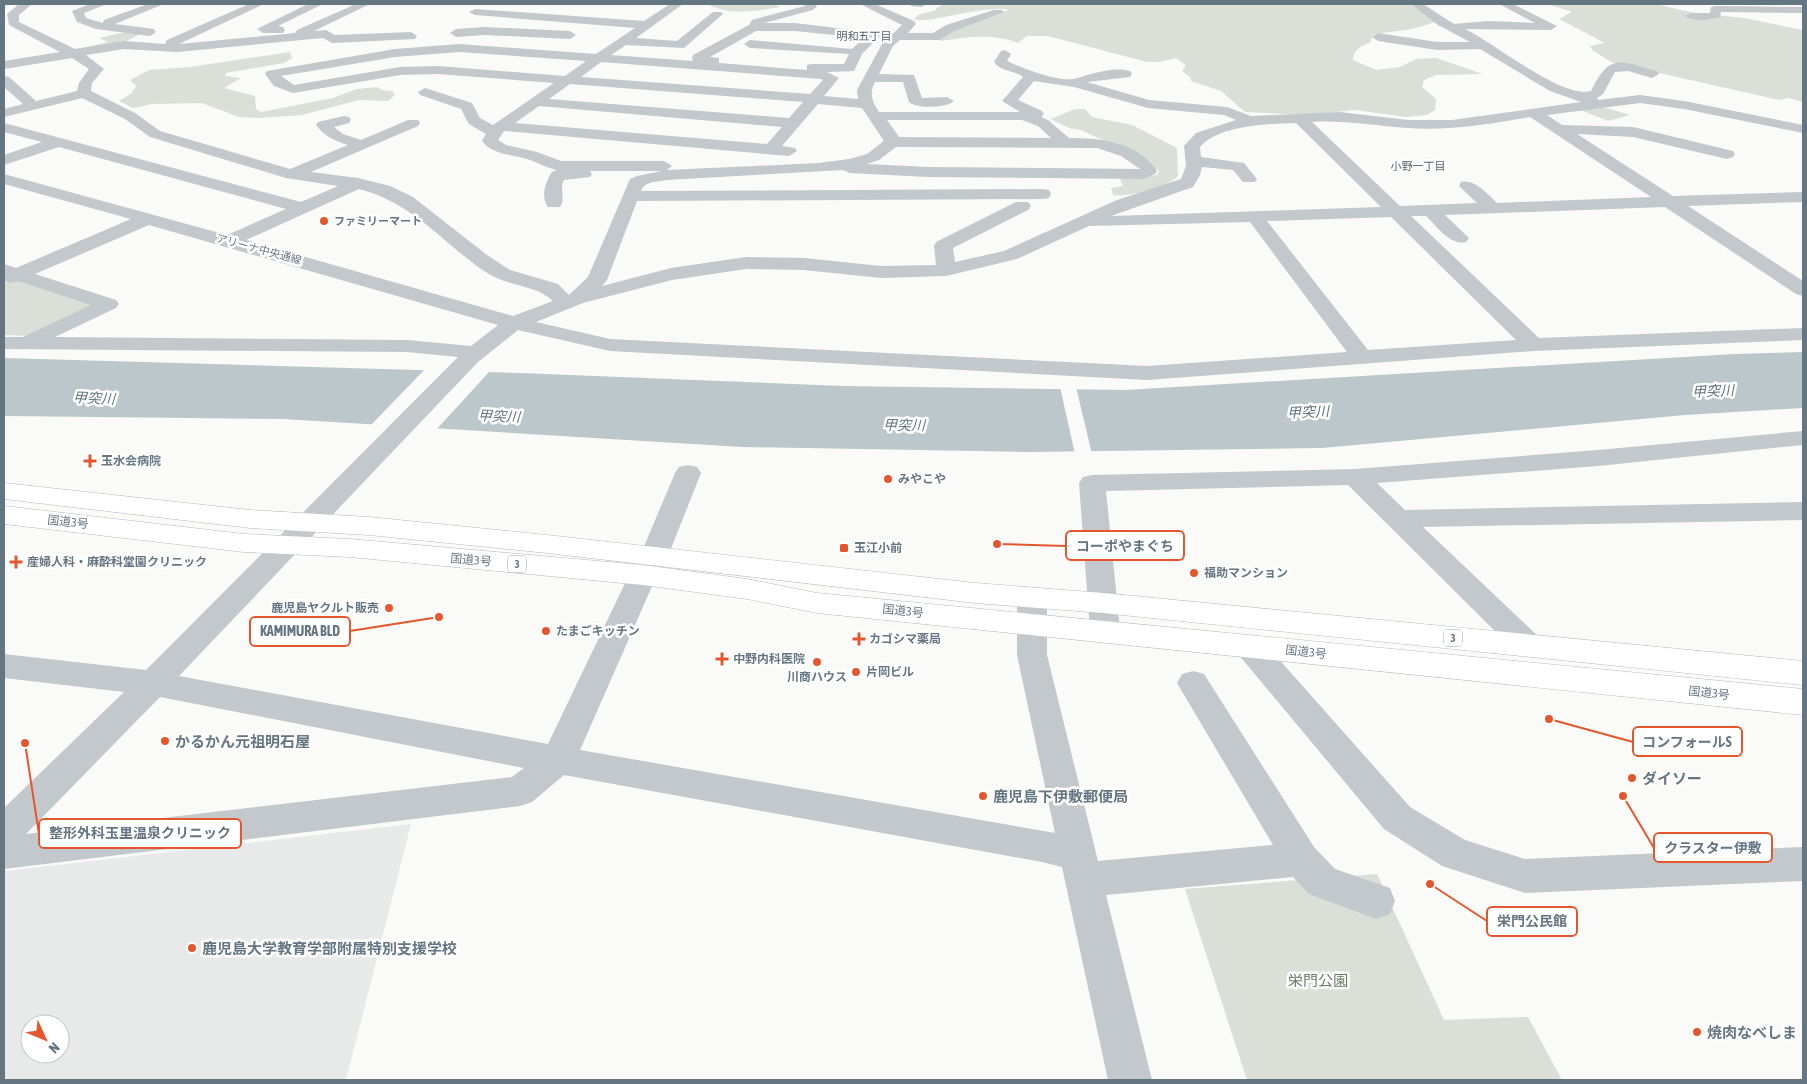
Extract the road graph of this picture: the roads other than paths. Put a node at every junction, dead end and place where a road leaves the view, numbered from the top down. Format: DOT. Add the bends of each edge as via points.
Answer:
graph roads {
  1 [pos="101,4"];
  2 [pos="158,4"];
  3 [pos="258,4"];
  4 [pos="317,4"];
  5 [pos="366,4"];
  6 [pos="490,4"];
  7 [pos="810,4"];
  8 [pos="915,4"];
  9 [pos="921,4"];
  10 [pos="1416,4"];
  11 [pos="1505,4"];
  12 [pos="24,5"];
  13 [pos="674,6"];
  14 [pos="705,6"];
  15 [pos="4,7"];
  16 [pos="652,7"];
  17 [pos="864,10"];
  18 [pos="1803,10"];
  19 [pos="998,12"];
  20 [pos="744,14"];
  21 [pos="467,16"];
  22 [pos="1691,16"];
  23 [pos="845,20"];
  24 [pos="593,21"];
  25 [pos="758,23"];
  26 [pos="647,24"];
  27 [pos="1447,25"];
  28 [pos="98,26"];
  29 [pos="1426,26"];
  30 [pos="810,29"];
  31 [pos="301,34"];
  32 [pos="570,35"];
  33 [pos="896,36"];
  34 [pos="1379,38"];
  35 [pos="623,41"];
  36 [pos="726,42"];
  37 [pos="124,45"];
  38 [pos="1483,45"];
  39 [pos="159,48"];
  40 [pos="424,50"];
  41 [pos="856,52"];
  42 [pos="71,53"];
  43 [pos="540,54"];
  44 [pos="1005,54"];
  45 [pos="598,59"];
  46 [pos="4,65"];
  47 [pos="424,69"];
  48 [pos="1125,74"];
  49 [pos="1652,74"];
  50 [pos="506,75"];
  51 [pos="1031,77"];
  52 [pos="871,78"];
  53 [pos="4,80"];
  54 [pos="567,80"];
  55 [pos="1075,83"];
  56 [pos="954,85"];
  57 [pos="424,92"];
  58 [pos="84,93"];
  59 [pos="1582,98"];
  60 [pos="814,99"];
  61 [pos="955,101"];
  62 [pos="536,102"];
  63 [pos="462,103"];
  64 [pos="860,103"];
  65 [pos="1598,103"];
  66 [pos="33,106"];
  67 [pos="1533,112"];
  68 [pos="4,113"];
  69 [pos="1037,114"];
  70 [pos="1730,114"];
  71 [pos="876,116"];
  72 [pos="960,116"];
  73 [pos="1299,118"];
  74 [pos="344,120"];
  75 [pos="1249,121"];
  76 [pos="413,123"];
  77 [pos="1464,123"];
  78 [pos="793,124"];
  79 [pos="4,127"];
  80 [pos="1715,128"];
  81 [pos="497,129"];
  82 [pos="1803,129"];
  83 [pos="1559,130"];
  84 [pos="1431,138"];
  85 [pos="57,142"];
  86 [pos="892,142"];
  87 [pos="1064,142"];
  88 [pos="364,144"];
  89 [pos="771,149"];
  90 [pos="388,150"];
  91 [pos="802,151"];
  92 [pos="826,152"];
  93 [pos="1727,154"];
  94 [pos="4,160"];
  95 [pos="1194,162"];
  96 [pos="836,166"];
  97 [pos="713,173"];
  98 [pos="292,175"];
  99 [pos="647,178"];
  100 [pos="4,179"];
  101 [pos="1249,179"];
  102 [pos="358,183"];
  103 [pos="1467,186"];
  104 [pos="1043,194"];
  105 [pos="631,196"];
  106 [pos="1803,197"];
  107 [pos="1671,202"];
  108 [pos="554,203"];
  109 [pos="1022,206"];
  110 [pos="303,208"];
  111 [pos="1494,208"];
  112 [pos="1431,211"];
  113 [pos="1396,212"];
  114 [pos="1255,217"];
  115 [pos="147,218"];
  116 [pos="1088,221"];
  117 [pos="1460,238"];
  118 [pos="229,241"];
  119 [pos="1803,269"];
  120 [pos="946,270"];
  121 [pos="1773,270"];
  122 [pos="8,274"];
  123 [pos="1803,290"];
  124 [pos="571,301"];
  125 [pos="514,323"];
  126 [pos="1803,334"];
  127 [pos="14,343"];
  128 [pos="1534,345"];
  129 [pos="472,355"];
  130 [pos="1363,359"];
  131 [pos="1803,438"];
  132 [pos="688,472"];
  133 [pos="1355,477"];
  134 [pos="4,491"];
  135 [pos="1803,511"];
  136 [pos="4,515"];
  137 [pos="1401,520"];
  138 [pos="309,522"];
  139 [pos="286,544"];
  140 [pos="649,565"];
  141 [pos="1032,611"];
  142 [pos="1104,616"];
  143 [pos="1528,645"];
  144 [pos="1249,646"];
  145 [pos="4,666"];
  146 [pos="1803,673"];
  147 [pos="153,683"];
  148 [pos="1194,683"];
  149 [pos="1803,702"];
  150 [pos="558,760"];
  151 [pos="4,832"];
  152 [pos="4,852"];
  153 [pos="1301,859"];
  154 [pos="1803,864"];
  155 [pos="1082,868"];
  156 [pos="1376,901"];
  157 [pos="1130,1080"];
  1 -- 28 [label="street" via="78,11 81,20"];
  2 -- 28 [label="street"];
  3 -- 39 [label="street"];
  4 -- 31 [label="street" via="263,30"];
  5 -- 31 [label="street"];
  6 -- 21 [label="street"];
  7 -- 25 [label="street" via="809,8"];
  8 -- 9 [label="street"];
  10 -- 27 [label="street"];
  11 -- 27 [label="street" via="1551,26"];
  12 -- 15 [label="street"];
  12 -- 42 [label="street" via="13,14 13,23"];
  13 -- 16 [label="street"];
  13 -- 26 [label="street"];
  14 -- 35 [label="street" via="723,14 680,44"];
  17 -- 33 [label="street" via="880,11 910,24"];
  18 -- 22 [label="street" via="1715,9 1716,16"];
  19 -- 33 [label="street" via="950,28 935,37"];
  20 -- 25 [label="street"];
  21 -- 24 [label="street"];
  21 -- 32 [label="street" via="446,30"];
  23 -- 30 [label="street"];
  24 -- 26 [label="street"];
  24 -- 32 [label="street"];
  25 -- 30 [label="street"];
  25 -- 36 [label="street"];
  26 -- 35 [label="street"];
  27 -- 29 [label="street"];
  27 -- 38 [label="street"];
  28 -- 37 [label="street" via="154,30"];
  30 -- 41 [label="street" via="874,36"];
  31 -- 39 [label="street" via="266,41"];
  31 -- 40 [label="street" via="326,34 332,39 425,35"];
  32 -- 43 [label="street"];
  33 -- 52 [label="street" via="888,44"];
  34 -- 38 [label="street" via="1437,46"];
  35 -- 45 [label="street"];
  36 -- 41 [label="street"];
  36 -- 41 [label="street" via="698,59 844,70 849,68"];
  37 -- 39 [label="street"];
  37 -- 42 [label="street"];
  38 -- 59 [label="street" via="1555,88"];
  40 -- 43 [label="street" via="459,48"];
  40 -- 47 [label="street"];
  40 -- 47 [label="street" via="272,74 279,83 293,89"];
  42 -- 46 [label="street"];
  42 -- 58 [label="street" via="86,59 97,69 85,81"];
  43 -- 45 [label="street"];
  44 -- 51 [label="street" via="1000,62"];
  45 -- 54 [label="street"];
  45 -- 60 [label="street" via="832,78"];
  47 -- 50 [label="street"];
  48 -- 55 [label="street" via="1082,78"];
  49 -- 59 [label="street" via="1612,68 1596,94"];
  50 -- 54 [label="street"];
  50 -- 63 [label="street"];
  51 -- 55 [label="street"];
  51 -- 69 [label="street" via="1009,101"];
  52 -- 61 [label="street" via="909,78 916,102"];
  52 -- 64 [label="street"];
  53 -- 66 [label="street"];
  54 -- 60 [label="street"];
  54 -- 62 [label="street"];
  55 -- 75 [label="street" via="1148,104 1227,111"];
  56 -- 61 [label="street"];
  57 -- 63 [label="street"];
  58 -- 66 [label="street"];
  58 -- 98 [label="street" via="130,116 155,134"];
  59 -- 65 [label="street"];
  60 -- 64 [label="street"];
  60 -- 78 [label="street"];
  61 -- 72 [label="street"];
  62 -- 78 [label="street"];
  62 -- 81 [label="street"];
  63 -- 81 [label="street" via="479,126"];
  64 -- 71 [label="street"];
  64 -- 92 [label="street" via="870,142"];
  65 -- 67 [label="street"];
  65 -- 70 [label="street" via="1640,99"];
  66 -- 68 [label="street"];
  67 -- 77 [label="street"];
  67 -- 83 [label="street"];
  70 -- 80 [label="street"];
  70 -- 82 [label="street"];
  71 -- 72 [label="street"];
  71 -- 86 [label="street"];
  72 -- 87 [label="street" via="1032,118 1043,123"];
  73 -- 75 [label="street"];
  73 -- 77 [label="street" via="1340,116 1423,124"];
  73 -- 113 [label="street"];
  74 -- 88 [label="street" via="323,125 338,138"];
  75 -- 95 [label="street" via="1220,129 1195,141 1192,146"];
  76 -- 88 [label="street"];
  77 -- 84 [label="street" via="1467,127 1442,130"];
  78 -- 89 [label="street"];
  79 -- 85 [label="street"];
  81 -- 89 [label="street"];
  81 -- 97 [label="street" via="490,141 494,144 559,166 711,166"];
  83 -- 93 [label="street" via="1633,132"];
  83 -- 107 [label="street"];
  85 -- 94 [label="street"];
  85 -- 110 [label="street"];
  86 -- 87 [label="street"];
  86 -- 96 [label="street" via="873,157"];
  87 -- 96 [label="street" via="1106,145 1140,161 1149,171 1143,174 927,172"];
  88 -- 90 [label="street"];
  88 -- 98 [label="street"];
  89 -- 91 [label="street"];
  95 -- 101 [label="street" via="1238,166"];
  95 -- 116 [label="street" via="1191,179 1186,183 1139,198"];
  96 -- 97 [label="street"];
  97 -- 99 [label="street"];
  98 -- 102 [label="street"];
  99 -- 105 [label="street" via="636,183"];
  99 -- 108 [label="street" via="635,174 558,175 552,184"];
  100 -- 115 [label="street, アリーナ中央通線"];
  102 -- 110 [label="street"];
  102 -- 124 [label="street" via="407,201 503,274 551,288"];
  103 -- 111 [label="street"];
  104 -- 105 [label="street"];
  105 -- 124 [label="street" via="597,280"];
  106 -- 107 [label="street"];
  107 -- 111 [label="street"];
  107 -- 121 [label="street"];
  109 -- 120 [label="street" via="943,246"];
  110 -- 118 [label="street"];
  111 -- 112 [label="street"];
  112 -- 113 [label="street"];
  112 -- 117 [label="street"];
  113 -- 114 [label="street"];
  113 -- 128 [label="street"];
  114 -- 116 [label="street"];
  114 -- 130 [label="street"];
  115 -- 118 [label="street, アリーナ中央通線"];
  115 -- 122 [label="street"];
  116 -- 120 [label="street" via="1010,255"];
  118 -- 125 [label="street, アリーナ中央通線"];
  119 -- 121 [label="street"];
  120 -- 124 [label="street" via="881,272 746,262 686,270"];
  121 -- 123 [label="street"];
  122 -- 127 [label="street" via="109,304"];
  124 -- 125 [label="street"];
  125 -- 129 [label="street"];
  125 -- 130 [label="street, アリーナ中央通線" via="610,345 1138,373"];
  126 -- 128 [label="street, アリーナ中央通線"];
  127 -- 129 [label="street" via="407,346 444,348"];
  128 -- 130 [label="street, アリーナ中央通線"];
  129 -- 138 [label="street"];
  131 -- 133 [label="street"];
  132 -- 140 [label="street"];
  133 -- 137 [label="street"];
  133 -- 142 [label="street" via="1092,483"];
  134 -- 138 [label="highway, 国道3号 / 3" via="250,519"];
  135 -- 137 [label="street"];
  136 -- 139 [label="highway, 国道3号 / 3" via="228,541"];
  137 -- 143 [label="street"];
  138 -- 139 [label="street"];
  138 -- 140 [label="highway, 国道3号 / 3" via="389,528"];
  139 -- 140 [label="highway, 国道3号 / 3"];
  139 -- 147 [label="street"];
  140 -- 141 [label="highway, 国道3号 / 3" via="975,593"];
  140 -- 150 [label="street"];
  141 -- 142 [label="highway, 国道3号 / 3"];
  141 -- 155 [label="street" via="1032,655"];
  142 -- 143 [label="highway, 国道3号 / 3"];
  142 -- 144 [label="highway, 国道3号 / 3"];
  143 -- 146 [label="highway, 国道3号 / 3"];
  144 -- 149 [label="highway, 国道3号 / 3"];
  144 -- 154 [label="street" via="1397,818 1455,854 1525,876"];
  145 -- 147 [label="street"];
  147 -- 150 [label="street"];
  147 -- 151 [label="street"];
  148 -- 153 [label="street"];
  150 -- 152 [label="street" via="520,790"];
  150 -- 155 [label="street" via="1042,846"];
  153 -- 155 [label="street"];
  153 -- 156 [label="street" via="1322,882"];
  155 -- 157 [label="street"];
}
